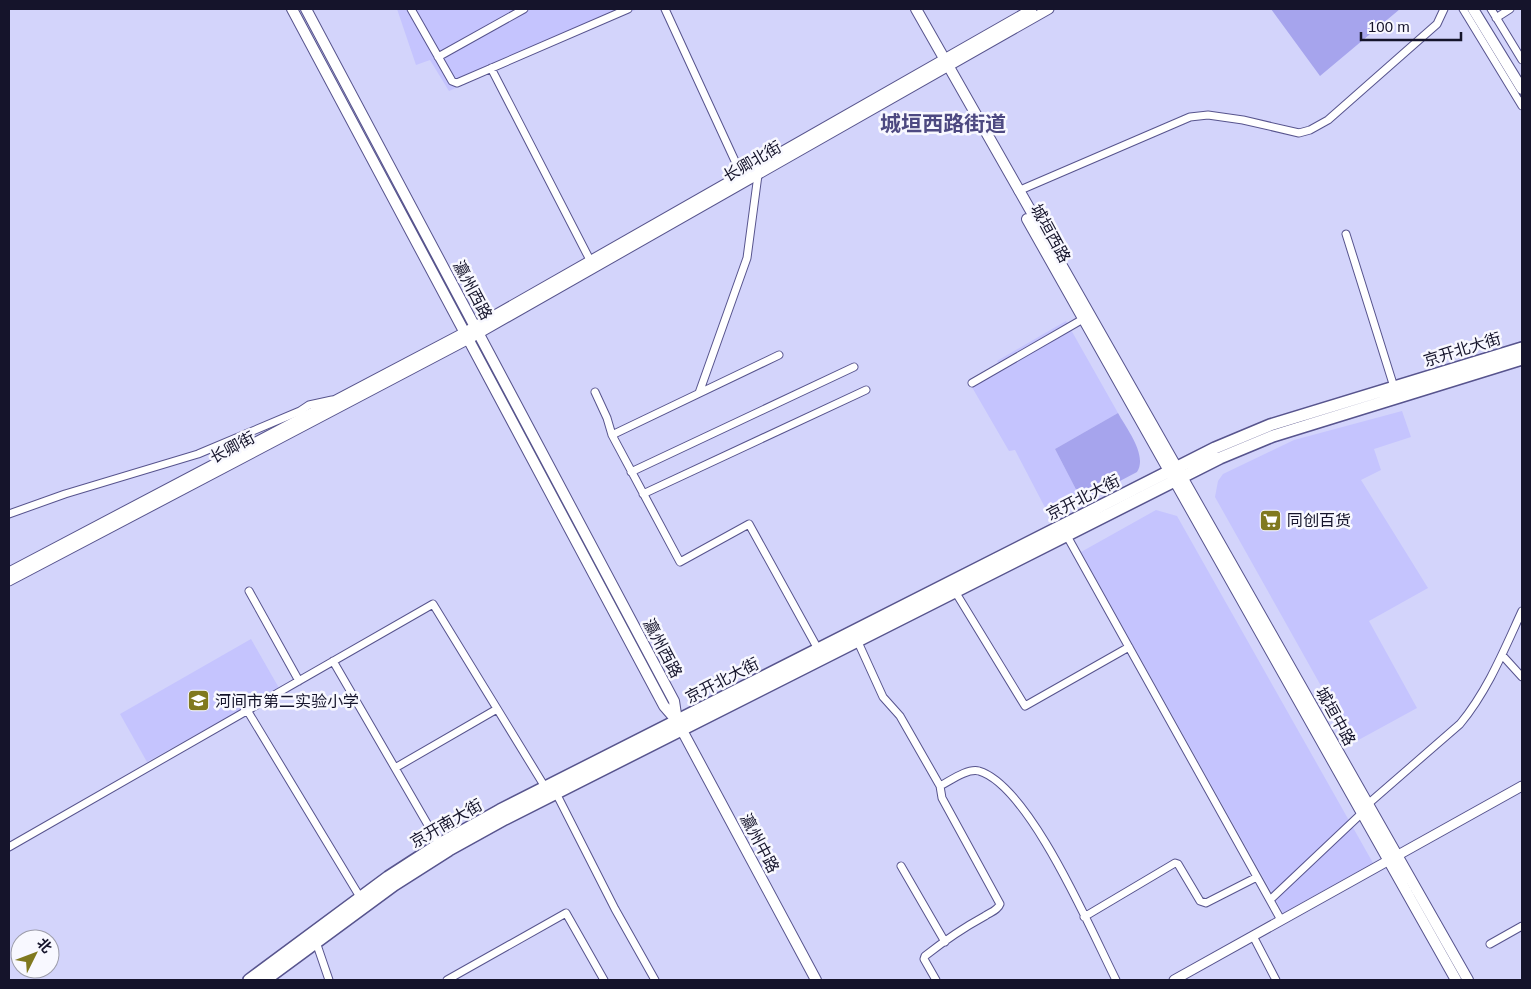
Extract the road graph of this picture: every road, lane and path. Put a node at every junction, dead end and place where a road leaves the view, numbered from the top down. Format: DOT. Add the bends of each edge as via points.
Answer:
graph roads {
  1 [pos="292,9"];
  2 [pos="306,9"];
  3 [pos="411,9"];
  4 [pos="524,9"];
  5 [pos="628,9"];
  6 [pos="665,9"];
  7 [pos="908,9"];
  8 [pos="916,9"];
  9 [pos="1032,9"];
  10 [pos="1049,9"];
  11 [pos="1444,9"];
  12 [pos="1463,9"];
  13 [pos="1473,9"];
  14 [pos="1481,9"];
  15 [pos="1491,9"];
  16 [pos="1510,9"];
  17 [pos="1496,18"];
  18 [pos="438,57"];
  19 [pos="1522,60"];
  20 [pos="943,64"];
  21 [pos="490,68"];
  22 [pos="1522,76"];
  23 [pos="1522,89"];
  24 [pos="1522,106"];
  25 [pos="741,174"];
  26 [pos="758,175"];
  27 [pos="1018,190"];
  28 [pos="1346,234"];
  29 [pos="590,260"];
  30 [pos="1083,319"];
  31 [pos="477,330"];
  32 [pos="467,336"];
  33 [pos="1522,348"];
  34 [pos="779,355"];
  35 [pos="1522,360"];
  36 [pos="854,367"];
  37 [pos="972,383"];
  38 [pos="1394,387"];
  39 [pos="866,390"];
  40 [pos="595,392"];
  41 [pos="699,393"];
  42 [pos="340,398"];
  43 [pos="612,435"];
  44 [pos="631,472"];
  45 [pos="1176,474"];
  46 [pos="643,494"];
  47 [pos="9,514"];
  48 [pos="1067,536"];
  49 [pos="9,572"];
  50 [pos="9,581"];
  51 [pos="249,591"];
  52 [pos="956,592"];
  53 [pos="1522,611"];
  54 [pos="858,642"];
  55 [pos="1129,647"];
  56 [pos="818,649"];
  57 [pos="1502,655"];
  58 [pos="333,661"];
  59 [pos="1522,676"];
  60 [pos="299,681"];
  61 [pos="498,709"];
  62 [pos="248,710"];
  63 [pos="679,725"];
  64 [pos="395,768"];
  65 [pos="940,786"];
  66 [pos="1522,786"];
  67 [pos="545,788"];
  68 [pos="556,793"];
  69 [pos="1368,804"];
  70 [pos="1362,813"];
  71 [pos="439,844"];
  72 [pos="9,847"];
  73 [pos="1393,858"];
  74 [pos="901,866"];
  75 [pos="1257,877"];
  76 [pos="360,897"];
  77 [pos="1272,899"];
  78 [pos="1084,917"];
  79 [pos="1282,920"];
  80 [pos="1522,926"];
  81 [pos="1253,936"];
  82 [pos="316,942"];
  83 [pos="945,942"];
  84 [pos="1490,944"];
  85 [pos="249,980"];
  86 [pos="265,980"];
  87 [pos="329,980"];
  88 [pos="447,980"];
  89 [pos="604,980"];
  90 [pos="655,980"];
  91 [pos="816,980"];
  92 [pos="936,980"];
  93 [pos="1116,980"];
  94 [pos="1174,980"];
  95 [pos="1276,980"];
  96 [pos="1456,980"];
  97 [pos="1468,980"];
  1 -- 32 [label="main road, 瀛州西路"];
  2 -- 31 [label="main road, 瀛州西路"];
  3 -- 18 [label="street"];
  4 -- 18 [label="street"];
  5 -- 21 [label="street"];
  6 -- 25 [label="street"];
  7 -- 20 [label="main road, 城垣西路"];
  8 -- 20 [label="main road, 城垣西路"];
  9 -- 20 [label="street, 长卿北街"];
  10 -- 20 [label="street, 长卿北街"];
  11 -- 27 [label="street" via="1437,24 1328,120 1310,130 1299,133 1208,115 1190,117"];
  12 -- 24 [label="street"];
  13 -- 23 [label="main road"];
  14 -- 22 [label="main road"];
  15 -- 17 [label="street"];
  16 -- 17 [label="street"];
  17 -- 19 [label="street"];
  18 -- 21 [label="street" via="452,81 457,83"];
  20 -- 25 [label="street, 长卿北街"];
  20 -- 26 [label="street, 长卿北街"];
  20 -- 27 [label="main road, 城垣西路"];
  20 -- 30 [label="main road, 城垣西路"];
  21 -- 29 [label="street"];
  25 -- 29 [label="street, 长卿北街"];
  26 -- 31 [label="street, 长卿北街"];
  26 -- 41 [label="street" via="747,258"];
  27 -- 45 [label="main road, 城垣西路"];
  28 -- 38 [label="street"];
  29 -- 31 [label="street, 长卿北街"];
  30 -- 37 [label="street"];
  30 -- 45 [label="main road, 城垣西路"];
  31 -- 32 [label="street, 长卿北街"];
  31 -- 63 [label="main road, 瀛州西路" via="674,701"];
  32 -- 42 [label="street, 长卿街"];
  32 -- 50 [label="street, 长卿街"];
  32 -- 63 [label="main road, 瀛州西路" via="664,706"];
  33 -- 38 [label="main road, 京开北大街"];
  34 -- 41 [label="street"];
  35 -- 45 [label="main road, 京开北大街" via="1257,441"];
  36 -- 44 [label="street"];
  38 -- 45 [label="main road, 京开北大街" via="1253,431"];
  39 -- 46 [label="street"];
  40 -- 43 [label="street"];
  41 -- 43 [label="street"];
  42 -- 47 [label="street" via="309,404 300,411 198,454"];
  42 -- 49 [label="street, 长卿街"];
  43 -- 44 [label="street"];
  44 -- 46 [label="street"];
  45 -- 48 [label="main road, 京开北大街"];
  45 -- 56 [label="main road, 京开北大街"];
  45 -- 69 [label="main road, 城垣中路"];
  45 -- 70 [label="main road, 城垣中路"];
  46 -- 56 [label="street" via="680,562 749,524"];
  48 -- 52 [label="main road, 京开北大街"];
  48 -- 55 [label="street"];
  51 -- 60 [label="street"];
  52 -- 54 [label="main road, 京开北大街"];
  52 -- 55 [label="street" via="1025,706"];
  53 -- 57 [label="street"];
  54 -- 63 [label="main road, 京开北大街"];
  54 -- 65 [label="street" via="883,698 900,716"];
  55 -- 75 [label="street"];
  56 -- 63 [label="main road, 京开北大街"];
  57 -- 59 [label="street"];
  57 -- 69 [label="street" via="1476,705 1460,724"];
  58 -- 60 [label="street"];
  58 -- 61 [label="street" via="433,604"];
  58 -- 64 [label="street"];
  60 -- 62 [label="street"];
  61 -- 64 [label="street"];
  61 -- 67 [label="street"];
  62 -- 72 [label="street"];
  62 -- 76 [label="street"];
  63 -- 67 [label="main road, 京开南大街"];
  63 -- 68 [label="main road, 京开南大街"];
  63 -- 91 [label="main road, 瀛州中路"];
  64 -- 71 [label="street"];
  65 -- 78 [label="street" via="977,771 1008,793 1053,853"];
  65 -- 83 [label="street" via="942,798 1000,904 955,932"];
  66 -- 73 [label="street"];
  67 -- 71 [label="main road, 京开南大街"];
  68 -- 82 [label="main road, 京开南大街" via="424,865"];
  68 -- 90 [label="street"];
  69 -- 73 [label="main road, 城垣中路"];
  70 -- 73 [label="main road, 城垣中路"];
  70 -- 77 [label="street"];
  71 -- 76 [label="main road, 京开南大街"];
  73 -- 79 [label="street"];
  73 -- 96 [label="main road, 城垣中路"];
  73 -- 97 [label="main road, 城垣中路"];
  74 -- 83 [label="street"];
  75 -- 78 [label="street" via="1206,904 1200,901 1175,863"];
  75 -- 79 [label="street"];
  76 -- 85 [label="main road, 京开南大街"];
  78 -- 93 [label="street"];
  79 -- 81 [label="street"];
  80 -- 84 [label="street"];
  81 -- 94 [label="street"];
  81 -- 95 [label="street"];
  82 -- 86 [label="main road, 京开南大街"];
  82 -- 87 [label="street"];
  83 -- 92 [label="street" via="925,956"];
  88 -- 89 [label="street" via="566,913"];
}
